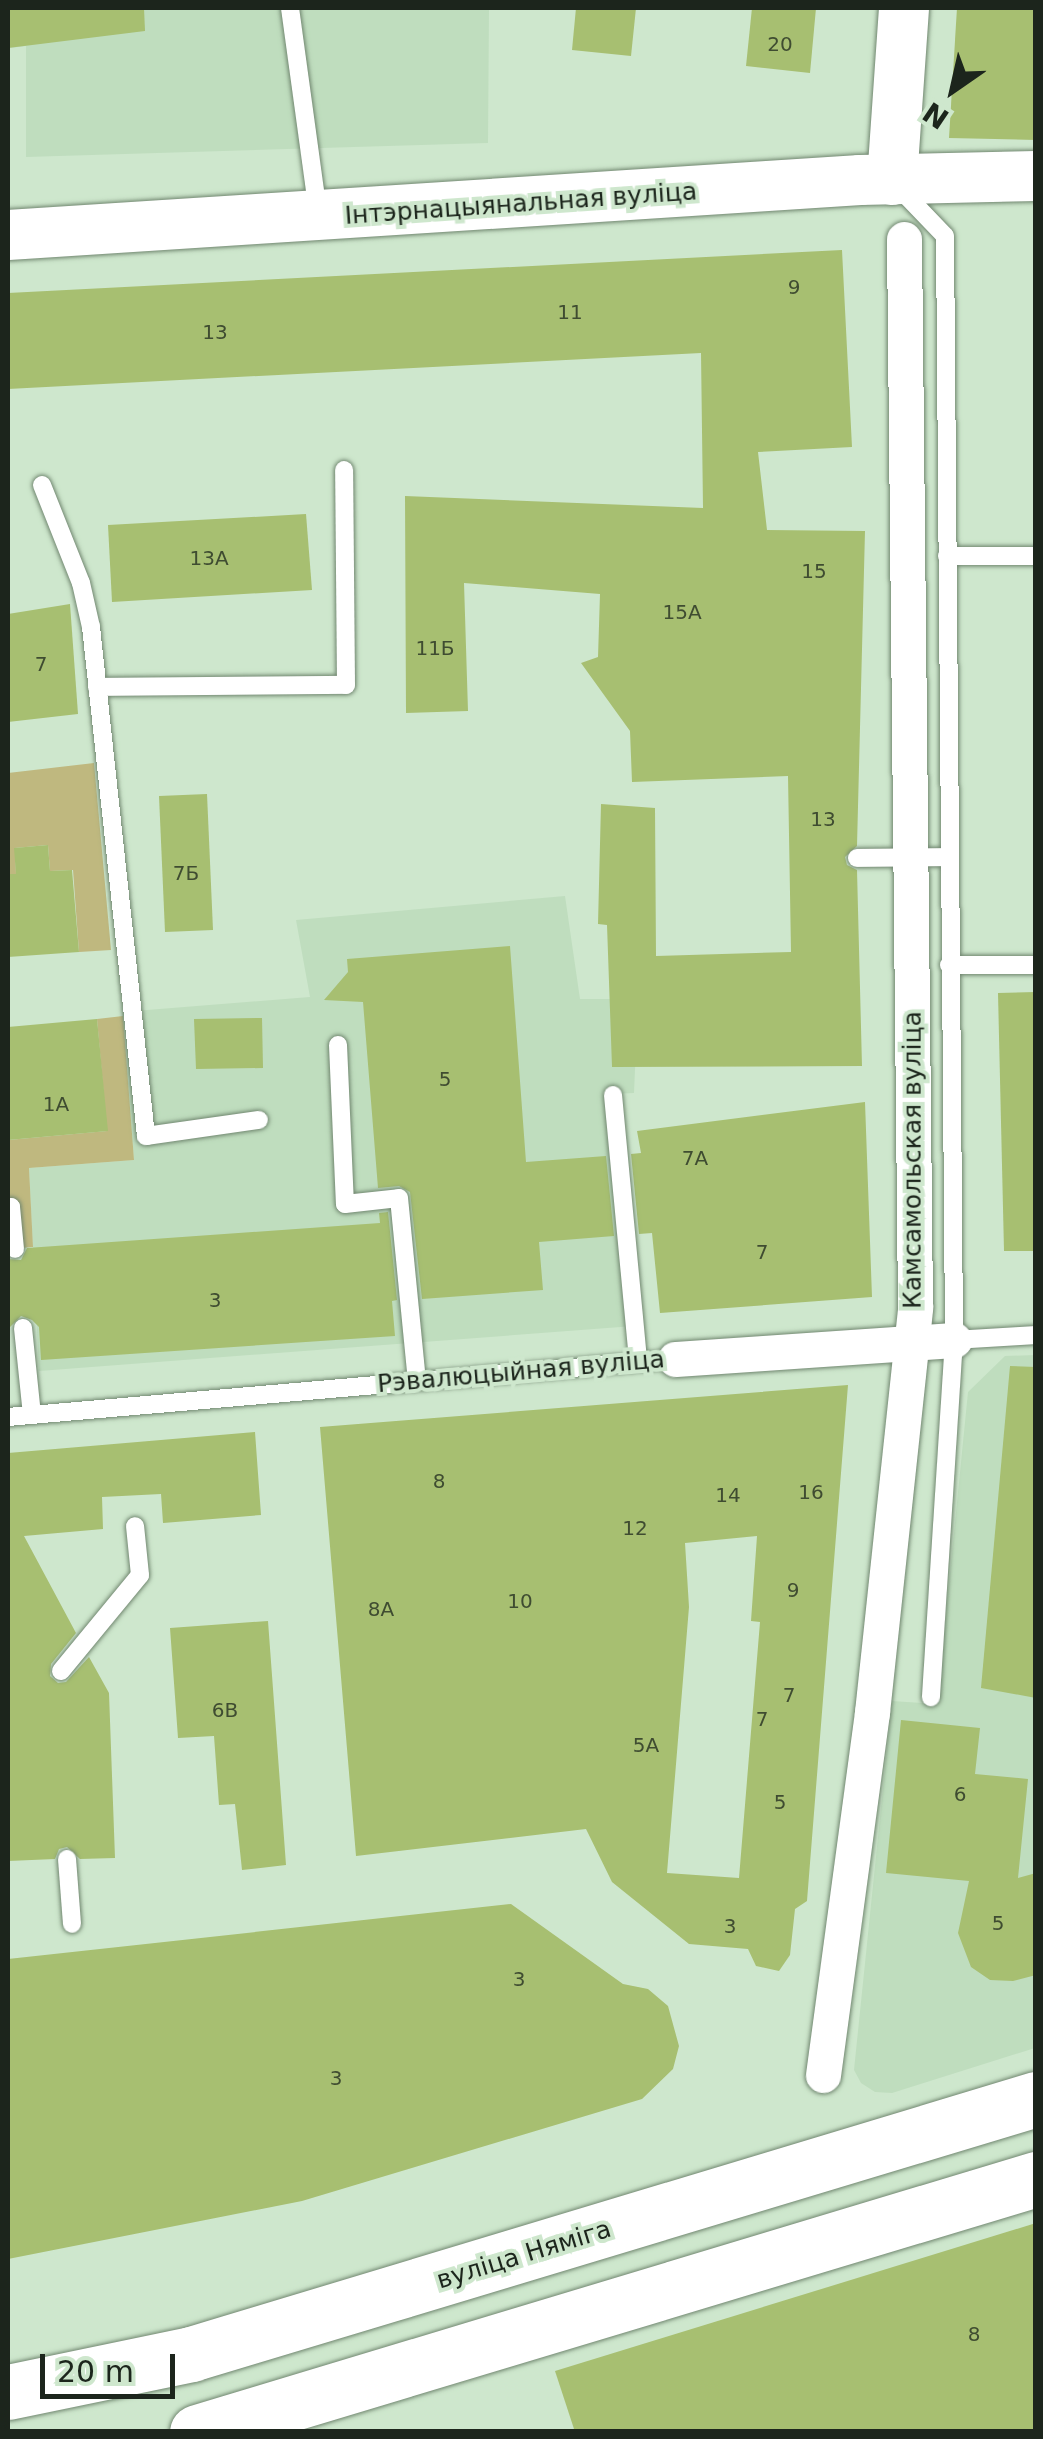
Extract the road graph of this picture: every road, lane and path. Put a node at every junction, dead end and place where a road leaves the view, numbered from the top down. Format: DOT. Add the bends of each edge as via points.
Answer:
graph roads {
  1 [pos="290,8"];
  2 [pos="904,8"];
  3 [pos="1036,176"];
  4 [pos="892,180"];
  5 [pos="319,218"];
  6 [pos="8,236"];
  7 [pos="904,239"];
  8 [pos="344,470"];
  9 [pos="42,485"];
  10 [pos="947,556"];
  11 [pos="1036,556"];
  12 [pos="97,686"];
  13 [pos="910,857"];
  14 [pos="949,857"];
  15 [pos="857,858"];
  16 [pos="949,965"];
  17 [pos="1036,965"];
  18 [pos="338,1045"];
  19 [pos="612,1094"];
  20 [pos="259,1120"];
  21 [pos="8,1207"];
  22 [pos="15,1249"];
  23 [pos="23,1328"];
  24 [pos="1036,1334"];
  25 [pos="954,1340"];
  26 [pos="912,1342"];
  27 [pos="674,1359"];
  28 [pos="638,1361"];
  29 [pos="417,1380"];
  30 [pos="32,1415"];
  31 [pos="8,1417"];
  32 [pos="135,1526"];
  33 [pos="61,1670"];
  34 [pos="931,1697"];
  35 [pos="67,1859"];
  36 [pos="72,1924"];
  37 [pos="823,2075"];
  38 [pos="1036,2099"];
  39 [pos="1036,2180"];
  40 [pos="8,2392"];
  41 [pos="197,2432"];
  1 -- 5 [label="lane"];
  2 -- 4 [label="main road"];
  3 -- 4 [label="main road, Інтэрнацыянальная вуліца"];
  4 -- 5 [label="main road, Інтэрнацыянальная вуліца"];
  4 -- 10 [label="lane, Камсамольская вуліца" via="945,236"];
  5 -- 6 [label="main road, Інтэрнацыянальная вуліца"];
  7 -- 13 [label="street, Камсамольская вуліца"];
  8 -- 12 [label="lane" via="346,684"];
  9 -- 12 [label="lane" via="80,583"];
  10 -- 11 [label="lane"];
  10 -- 14 [label="lane, Камсамольская вуліца"];
  12 -- 20 [label="lane" via="146,1136"];
  13 -- 14 [label="lane"];
  13 -- 15 [label="lane"];
  13 -- 26 [label="street, Камсамольская вуліца"];
  14 -- 16 [label="lane, Камсамольская вуліца"];
  16 -- 17 [label="lane"];
  16 -- 25 [label="lane, Камсамольская вуліца"];
  18 -- 29 [label="lane" via="345,1204 399,1198"];
  19 -- 28 [label="lane"];
  21 -- 22 [label="lane"];
  23 -- 30 [label="lane"];
  24 -- 25 [label="lane, Рэвалюцыйная вуліца"];
  25 -- 26 [label="street, Рэвалюцыйная вуліца"];
  25 -- 34 [label="lane, Камсамольская вуліца"];
  26 -- 27 [label="street, Рэвалюцыйная вуліца"];
  26 -- 37 [label="street, Камсамольская вуліца"];
  27 -- 28 [label="lane, Рэвалюцыйная вуліца"];
  28 -- 29 [label="lane, Рэвалюцыйная вуліца"];
  29 -- 30 [label="lane, Рэвалюцыйная вуліца"];
  30 -- 31 [label="lane, Рэвалюцыйная вуліца"];
  32 -- 33 [label="lane" via="140,1574"];
  35 -- 36 [label="lane"];
  38 -- 40 [label="main road, вуліца Няміга" via="191,2354"];
  39 -- 41 [label="main road"];
}
